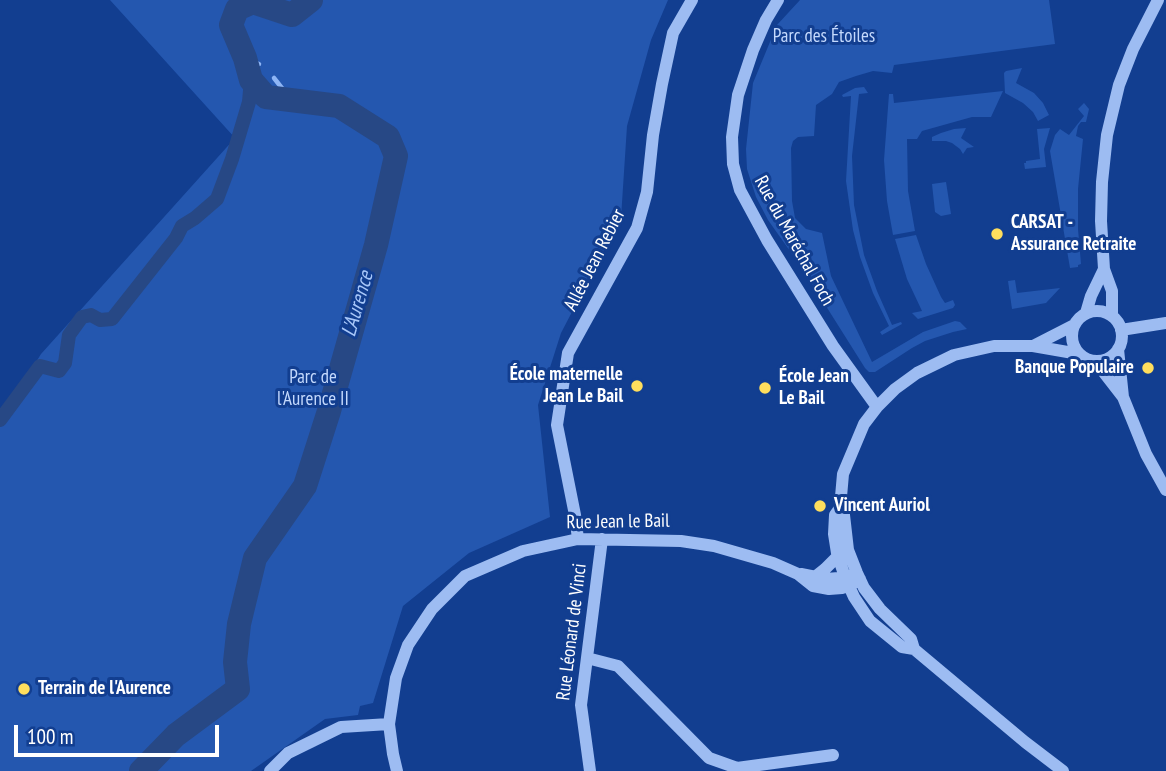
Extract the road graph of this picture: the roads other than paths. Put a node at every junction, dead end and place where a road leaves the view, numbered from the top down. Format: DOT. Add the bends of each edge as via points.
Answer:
graph roads {
  1 [pos="692,0"];
  2 [pos="778,0"];
  3 [pos="1158,0"];
  4 [pos="1104,269"];
  5 [pos="1086,313"];
  6 [pos="1112,316"];
  7 [pos="1166,323"];
  8 [pos="1074,325"];
  9 [pos="1121,330"];
  10 [pos="1033,346"];
  11 [pos="1118,349"];
  12 [pos="1079,354"];
  13 [pos="1096,361"];
  14 [pos="1123,397"];
  15 [pos="877,407"];
  16 [pos="1166,490"];
  17 [pos="839,508"];
  18 [pos="578,539"];
  19 [pos="602,539"];
  20 [pos="837,557"];
  21 [pos="797,574"];
  22 [pos="815,577"];
  23 [pos="853,579"];
  24 [pos="587,658"];
  25 [pos="389,724"];
  26 [pos="833,755"];
  27 [pos="270,771"];
  28 [pos="397,771"];
  29 [pos="590,771"];
  30 [pos="1063,771"];
  1 -- 18 [label="street, Allée Jean Rebier" via="673,33 637,228 568,353 557,425"];
  2 -- 15 [label="street, Rue du Maréchal Foch" via="766,19 738,95 733,164 740,190 767,240"];
  3 -- 4 [label="street" via="1119,85 1107,135 1101,221"];
  4 -- 5 [label="street"];
  4 -- 6 [label="street" via="1112,291"];
  5 -- 6 [label="street"];
  5 -- 8 [label="street"];
  6 -- 9 [label="street"];
  7 -- 9 [label="street"];
  8 -- 10 [label="street"];
  8 -- 12 [label="street" via="1072,341"];
  9 -- 11 [label="street"];
  10 -- 12 [label="street"];
  10 -- 15 [label="street" via="994,346 954,355 916,373"];
  11 -- 13 [label="street"];
  11 -- 14 [label="street"];
  12 -- 13 [label="street"];
  13 -- 14 [label="street"];
  14 -- 16 [label="street"];
  15 -- 17 [label="street" via="864,424 843,474"];
  17 -- 20 [label="street" via="834,534"];
  17 -- 23 [label="street"];
  18 -- 19 [label="street, Rue Jean le Bail"];
  18 -- 25 [label="street, Rue Jean le Bail" via="523,551 465,576 432,609 408,645 396,678"];
  19 -- 21 [label="street, Rue Jean le Bail" via="714,546"];
  19 -- 24 [label="street, Rue Léonard de Vinci"];
  20 -- 22 [label="street"];
  20 -- 23 [label="street"];
  21 -- 22 [label="street"];
  21 -- 23 [label="street, Rue Jean le Bail" via="813,586 829,589"];
  22 -- 23 [label="street"];
  23 -- 30 [label="street" via="860,607 870,621 902,647 914,649"];
  24 -- 26 [label="street" via="618,666 709,758 737,768"];
  24 -- 29 [label="street, Rue Léonard de Vinci" via="582,705"];
  25 -- 27 [label="street" via="341,727 288,753"];
  25 -- 28 [label="street, Rue Jean le Bail"];
}
